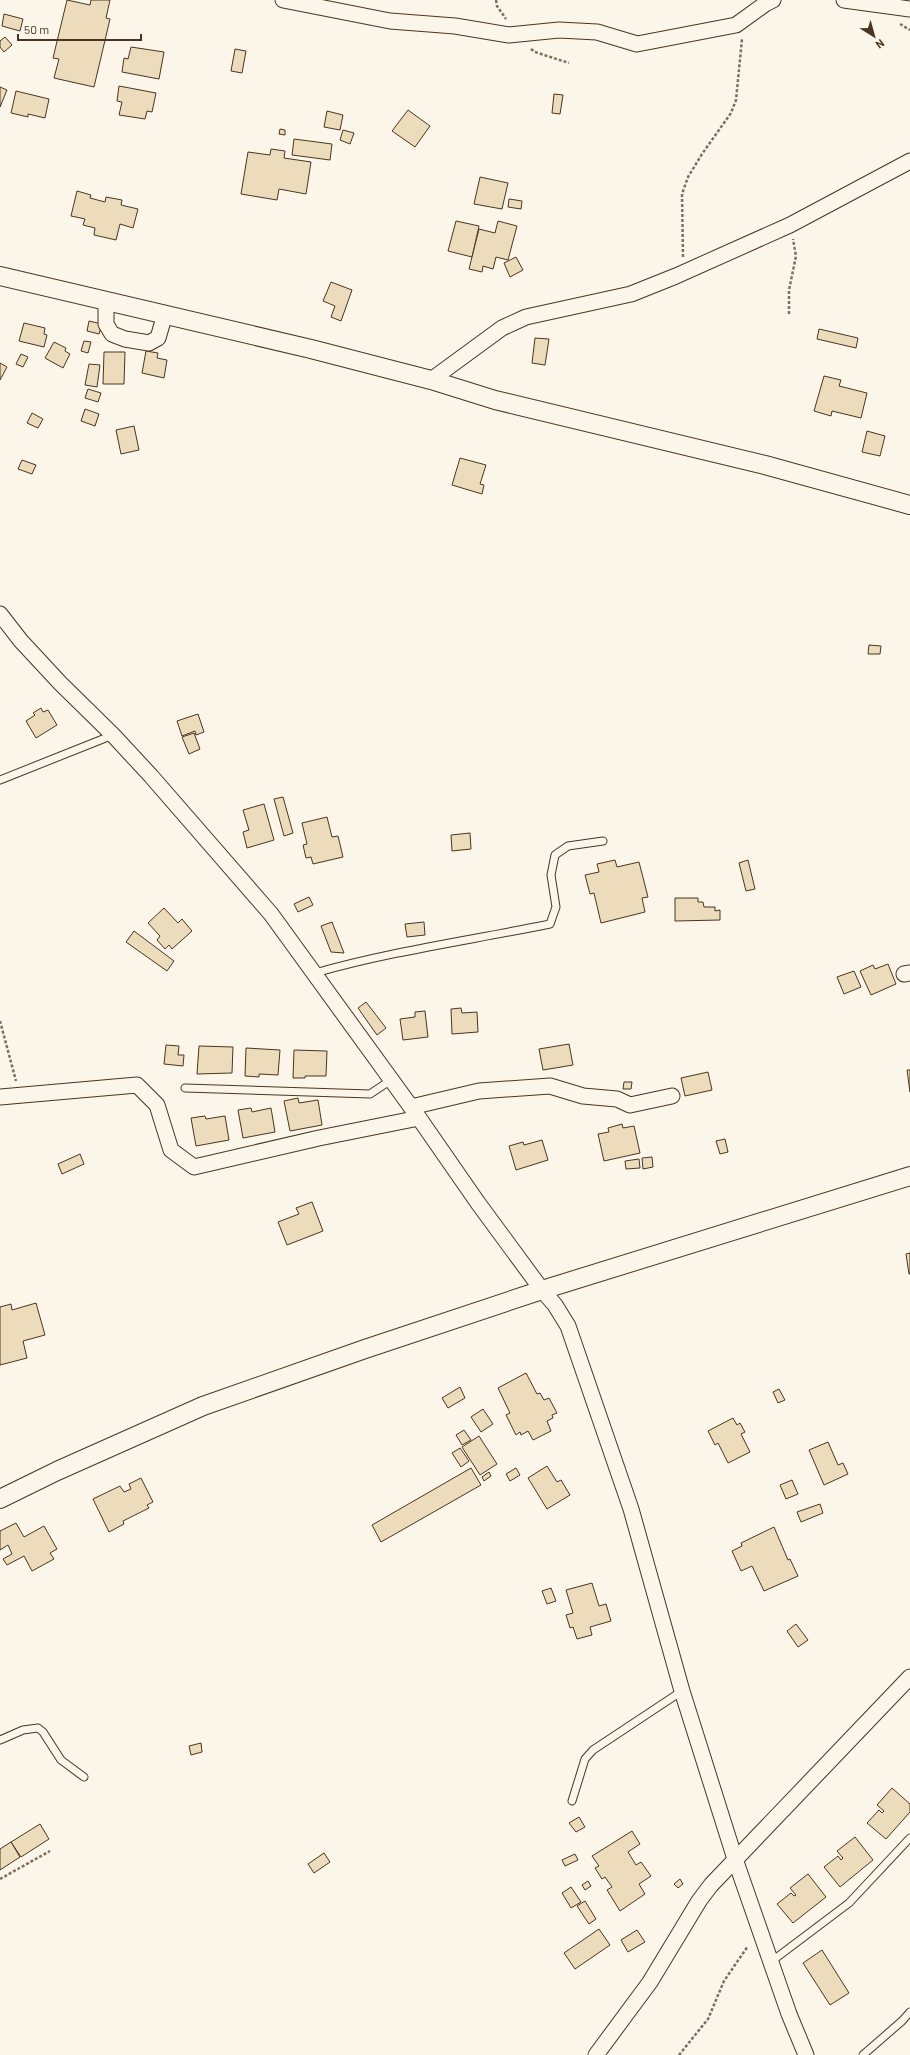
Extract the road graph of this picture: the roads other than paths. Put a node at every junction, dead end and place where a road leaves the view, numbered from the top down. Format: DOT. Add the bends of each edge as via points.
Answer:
graph roads {
  1 [pos="284,0"];
  2 [pos="773,0"];
  3 [pos="844,0"];
  4 [pos="910,9"];
  5 [pos="910,161"];
  6 [pos="0,276"];
  7 [pos="106,300"];
  8 [pos="166,314"];
  9 [pos="431,380"];
  10 [pos="910,505"];
  11 [pos="0,614"];
  12 [pos="113,735"];
  13 [pos="0,780"];
  14 [pos="603,841"];
  15 [pos="315,973"];
  16 [pos="391,1080"];
  17 [pos="185,1088"];
  18 [pos="672,1096"];
  19 [pos="0,1097"];
  20 [pos="415,1113"];
  21 [pos="910,1176"];
  22 [pos="542,1290"];
  23 [pos="0,1499"];
  24 [pos="910,1677"];
  25 [pos="682,1691"];
  26 [pos="0,1740"];
  27 [pos="84,1777"];
  28 [pos="572,1801"];
  29 [pos="910,1838"];
  30 [pos="735,1859"];
  31 [pos="772,1961"];
  32 [pos="910,2012"];
  33 [pos="596,2055"];
  34 [pos="806,2055"];
  35 [pos="863,2055"];
  1 -- 2 [label="street" via="390,21 462,27 509,35 558,30 597,32 637,44 736,26"];
  3 -- 4 [label="street"];
  5 -- 9 [label="street" via="790,225 632,294 526,317 502,328"];
  6 -- 7 [label="street"];
  7 -- 8 [label="street"];
  7 -- 8 [label="street" via="106,324 112,334 125,339 149,343 158,338"];
  8 -- 9 [label="street"];
  9 -- 10 [label="street" via="495,400 757,463"];
  11 -- 12 [label="street" via="60,683"];
  12 -- 13 [label="lane"];
  12 -- 15 [label="street" via="271,914"];
  14 -- 15 [label="lane" via="568,846 555,855 551,875 556,907 550,924 425,947"];
  15 -- 16 [label="street"];
  16 -- 17 [label="lane" via="370,1094"];
  16 -- 20 [label="street"];
  18 -- 20 [label="street" via="630,1105 617,1099 583,1096 550,1086 479,1091"];
  19 -- 20 [label="street" via="137,1085 157,1106 171,1150 194,1167"];
  20 -- 22 [label="street"];
  21 -- 22 [label="street"];
  22 -- 23 [label="street" via="203,1406 57,1470"];
  22 -- 25 [label="street" via="568,1326 631,1509"];
  24 -- 30 [label="street"];
  25 -- 28 [label="lane" via="593,1750 585,1759"];
  25 -- 30 [label="street"];
  26 -- 27 [label="lane" via="23,1730 38,1728 61,1760"];
  29 -- 31 [label="lane" via="849,1904"];
  30 -- 31 [label="street"];
  30 -- 33 [label="street" via="699,1901 654,1976"];
  31 -- 34 [label="street" via="789,2014"];
  32 -- 35 [label="lane"];
}
